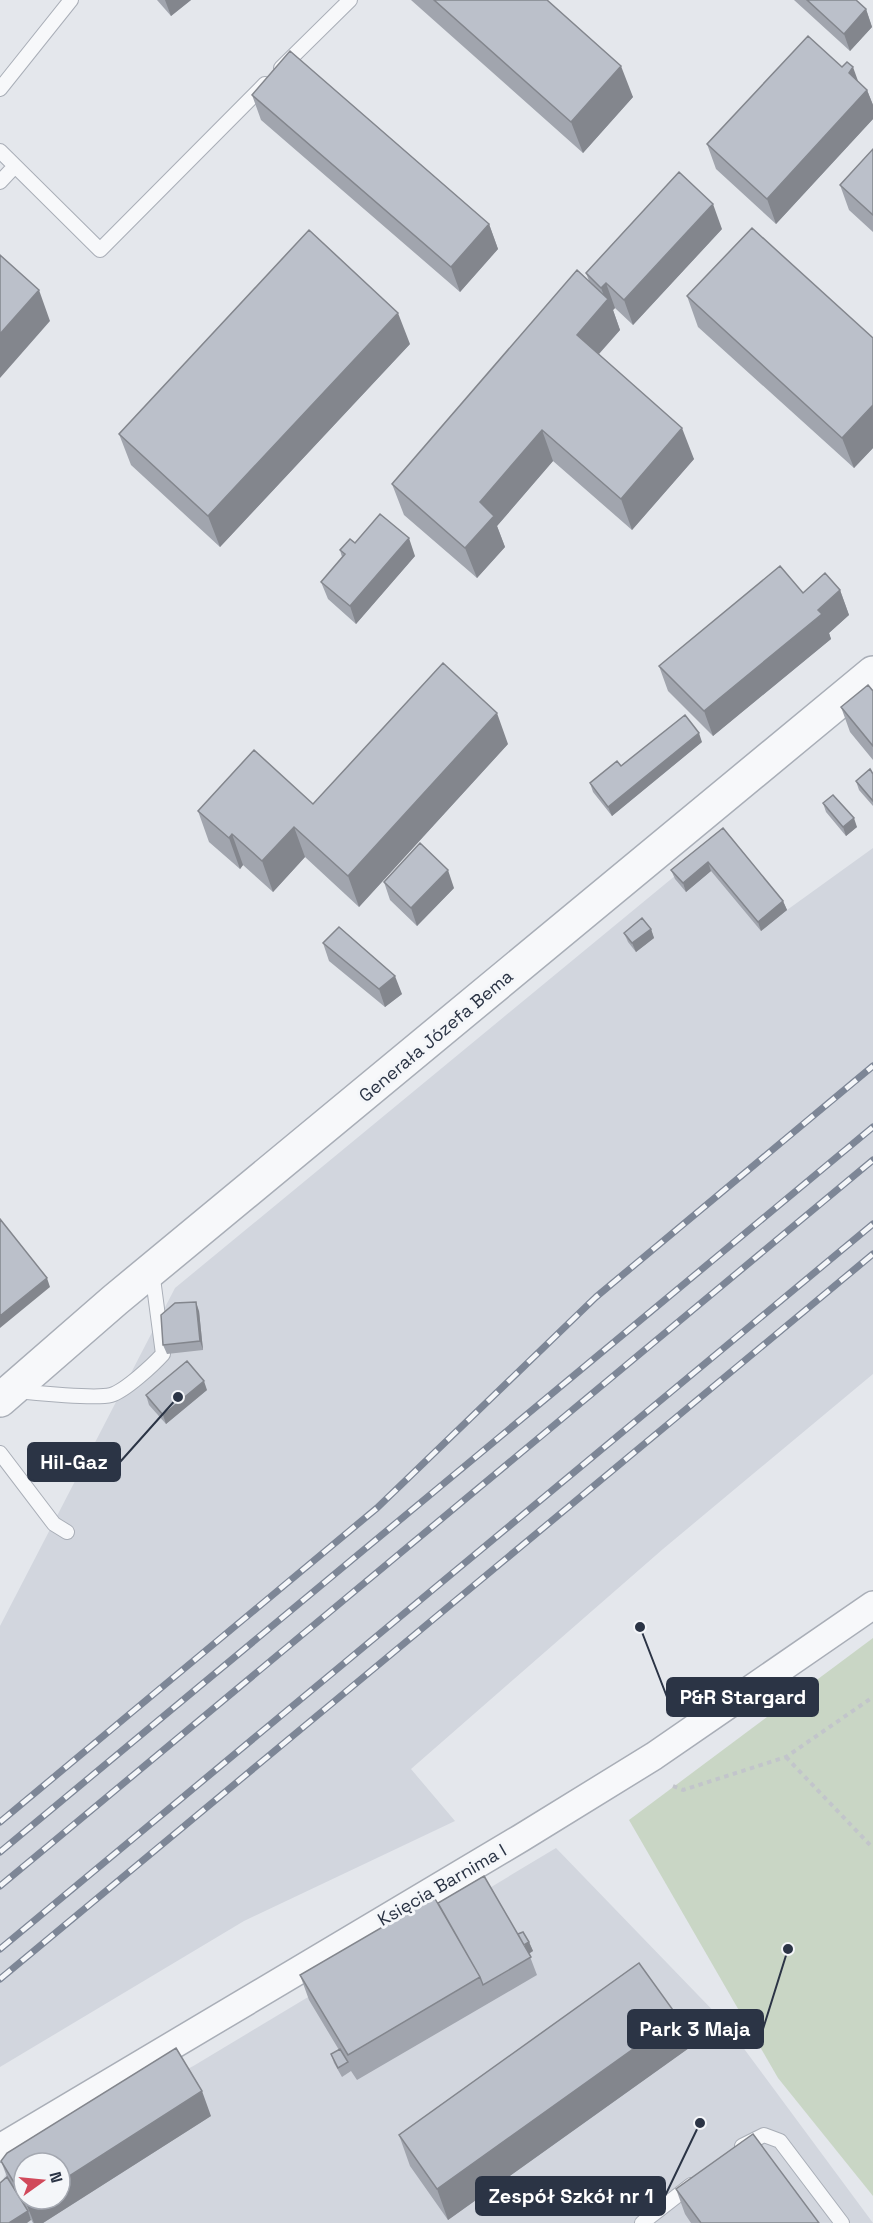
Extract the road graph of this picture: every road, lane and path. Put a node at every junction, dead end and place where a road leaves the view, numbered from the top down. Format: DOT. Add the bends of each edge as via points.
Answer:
graph roads {
  1 [pos="71,0"];
  2 [pos="350,0"];
  3 [pos="0,89"];
  4 [pos="0,152"];
  5 [pos="15,166"];
  6 [pos="0,182"];
  7 [pos="873,673"];
  8 [pos="152,1270"];
  9 [pos="6,1395"];
  10 [pos="0,1454"];
  11 [pos="67,1532"];
  12 [pos="873,1605"];
  13 [pos="873,1697"];
  14 [pos="786,1757"];
  15 [pos="673,1786"];
  16 [pos="873,1848"];
  17 [pos="0,2148"];
  18 [pos="729,2156"];
  19 [pos="703,2176"];
  20 [pos="642,2223"];
  21 [pos="843,2223"];
  1 -- 3 [label="lane"];
  2 -- 5 [label="lane" via="100,250"];
  4 -- 5 [label="lane"];
  5 -- 6 [label="lane"];
  7 -- 8 [label="street, Generała Józefa Bema"];
  8 -- 9 [label="street, Generała Józefa Bema"];
  8 -- 9 [label="lane" via="163,1354 154,1365 112,1395"];
  10 -- 11 [label="lane" via="54,1524"];
  12 -- 17 [label="street, Księcia Barnima I" via="654,1755 521,1838"];
  13 -- 14 [label="path"];
  14 -- 15 [label="path" via="683,1790"];
  14 -- 16 [label="path"];
  18 -- 21 [label="lane" via="764,2135 780,2141"];
  19 -- 20 [label="lane"];
}
